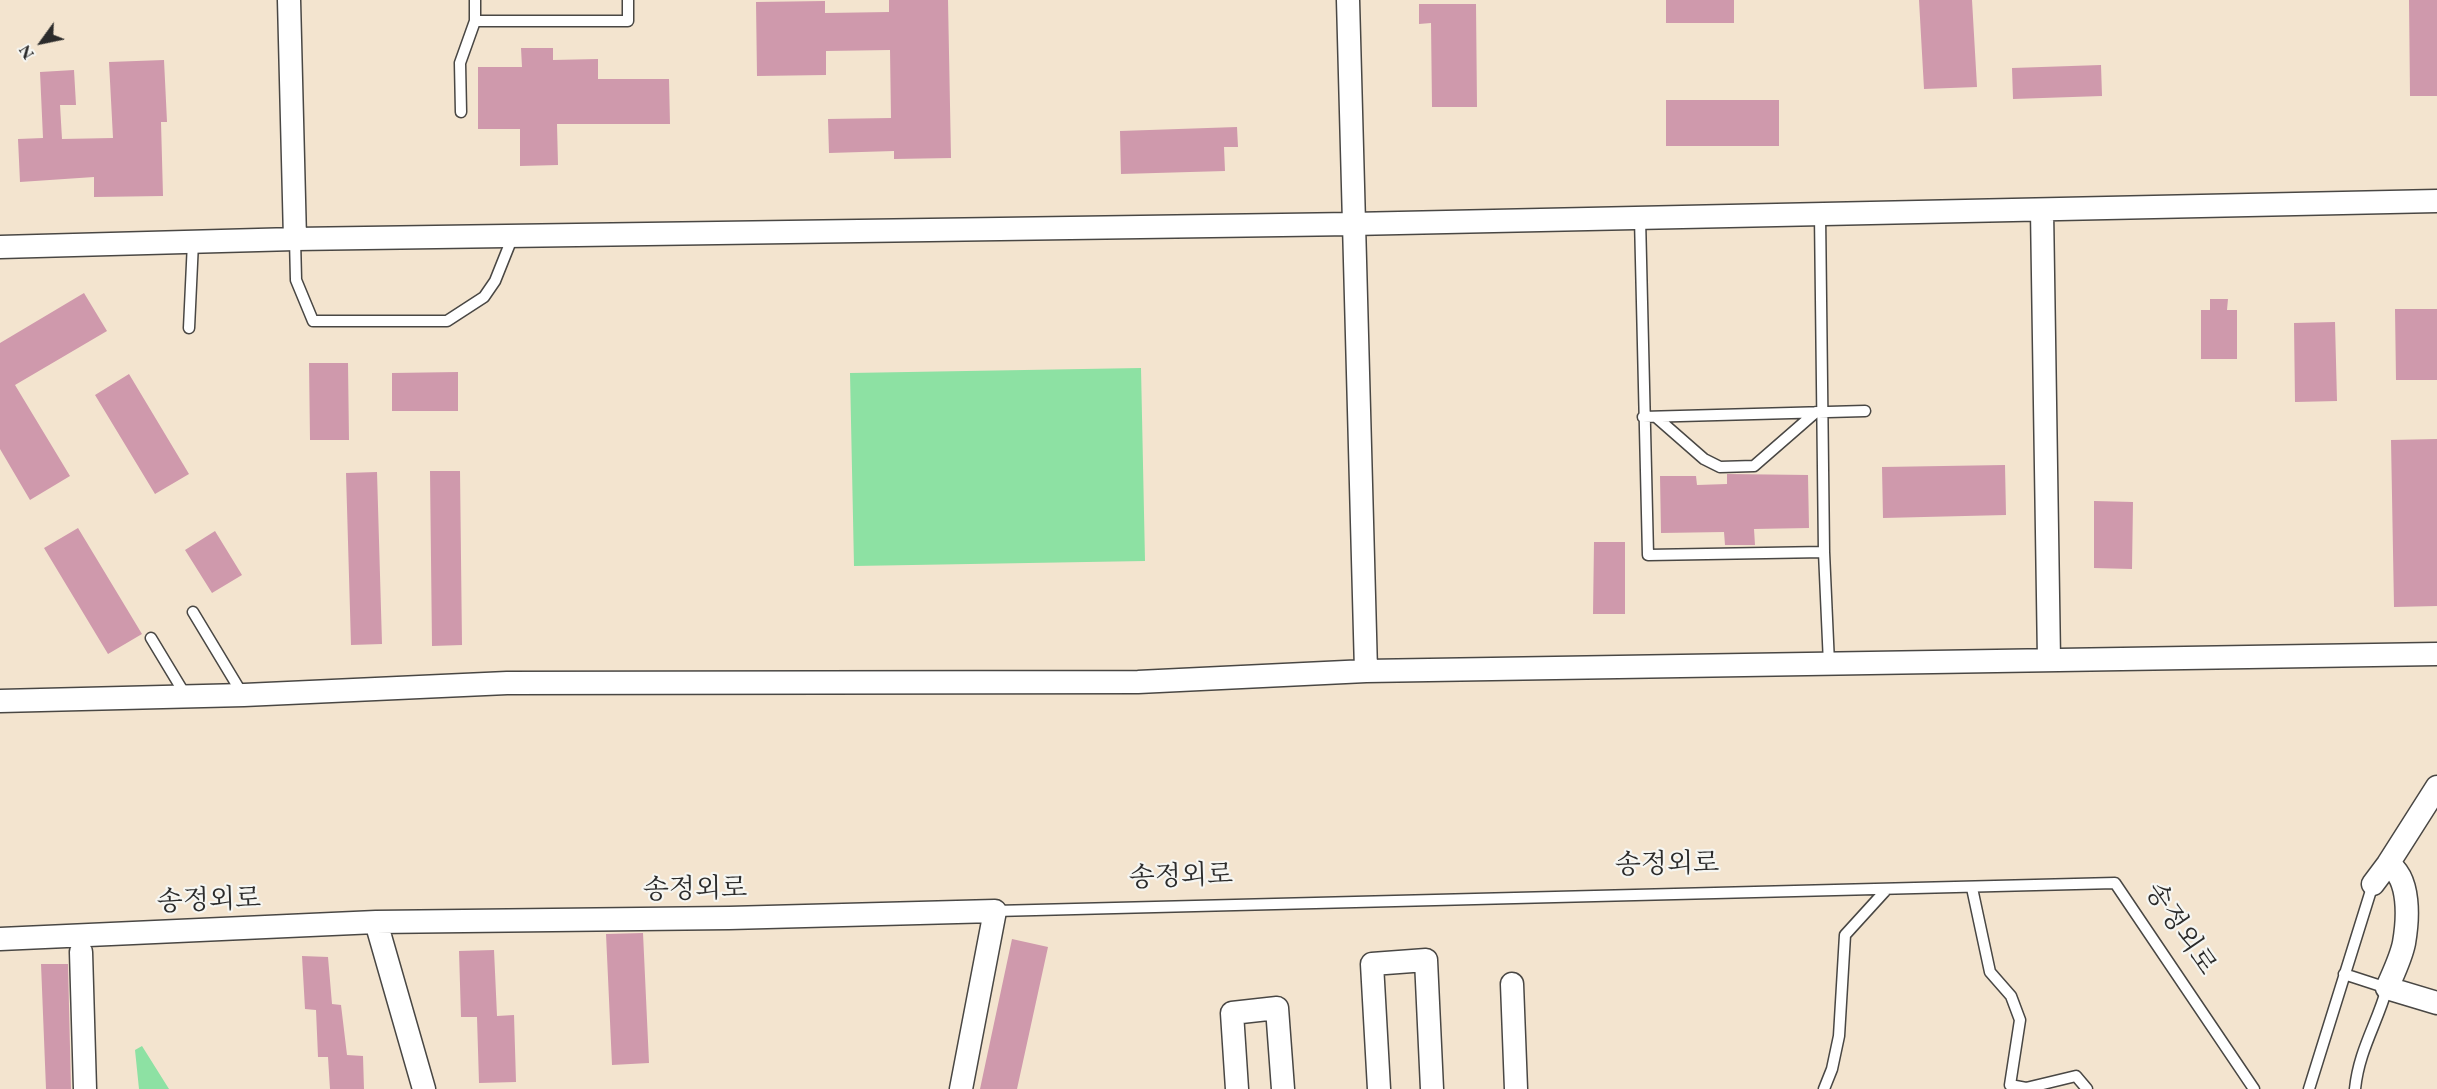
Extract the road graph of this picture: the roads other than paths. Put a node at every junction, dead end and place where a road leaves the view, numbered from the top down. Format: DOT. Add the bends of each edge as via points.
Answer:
graph roads {
  1 [pos="289,0"];
  2 [pos="475,0"];
  3 [pos="628,0"];
  4 [pos="1348,0"];
  5 [pos="475,21"];
  6 [pos="461,112"];
  7 [pos="2437,201"];
  8 [pos="2042,210"];
  9 [pos="1820,214"];
  10 [pos="1640,219"];
  11 [pos="1352,224"];
  12 [pos="513,236"];
  13 [pos="295,239"];
  14 [pos="193,242"];
  15 [pos="0,247"];
  16 [pos="189,328"];
  17 [pos="1866,411"];
  18 [pos="1819,412"];
  19 [pos="1643,417"];
  20 [pos="1656,417"];
  21 [pos="1824,552"];
  22 [pos="193,612"];
  23 [pos="151,638"];
  24 [pos="2437,654"];
  25 [pos="2049,660"];
  26 [pos="1829,664"];
  27 [pos="1366,671"];
  28 [pos="244,695"];
  29 [pos="186,696"];
  30 [pos="0,701"];
  31 [pos="2437,787"];
  32 [pos="2388,864"];
  33 [pos="2373,884"];
  34 [pos="1972,888"];
  35 [pos="1886,890"];
  36 [pos="995,911"];
  37 [pos="376,922"];
  38 [pos="0,939"];
  39 [pos="81,952"];
  40 [pos="2344,974"];
  41 [pos="1512,984"];
  42 [pos="2387,988"];
  43 [pos="2437,1003"];
  44 [pos="85,1089"];
  45 [pos="424,1089"];
  46 [pos="961,1089"];
  47 [pos="1238,1089"];
  48 [pos="1283,1089"];
  49 [pos="1379,1089"];
  50 [pos="1432,1089"];
  51 [pos="1516,1089"];
  52 [pos="1824,1089"];
  53 [pos="2088,1089"];
  54 [pos="2254,1089"];
  55 [pos="2309,1089"];
  56 [pos="2355,1089"];
  1 -- 13 [label="street"];
  2 -- 5 [label="lane"];
  3 -- 5 [label="lane" via="628,21"];
  4 -- 11 [label="street"];
  5 -- 6 [label="lane" via="460,63"];
  7 -- 8 [label="street"];
  8 -- 9 [label="street"];
  8 -- 25 [label="street"];
  9 -- 10 [label="street"];
  9 -- 18 [label="lane"];
  10 -- 11 [label="street"];
  10 -- 19 [label="lane"];
  11 -- 12 [label="street"];
  11 -- 27 [label="street"];
  12 -- 13 [label="street"];
  12 -- 13 [label="lane" via="495,281 484,297 447,321 313,321 296,280"];
  13 -- 14 [label="street"];
  14 -- 15 [label="street"];
  14 -- 16 [label="lane"];
  17 -- 18 [label="lane"];
  18 -- 20 [label="lane"];
  18 -- 20 [label="lane" via="1754,466 1720,467 1704,459"];
  18 -- 21 [label="lane"];
  19 -- 20 [label="lane"];
  19 -- 21 [label="lane" via="1648,555"];
  21 -- 26 [label="lane"];
  22 -- 28 [label="lane"];
  23 -- 29 [label="lane"];
  24 -- 25 [label="street"];
  25 -- 26 [label="street"];
  26 -- 27 [label="street"];
  27 -- 28 [label="street" via="1138,682 507,683"];
  28 -- 29 [label="street"];
  29 -- 30 [label="street"];
  31 -- 32 [label="street"];
  32 -- 33 [label="street"];
  32 -- 42 [label="street" via="2397,869 2403,880 2405,907 2404,944"];
  33 -- 40 [label="lane"];
  34 -- 35 [label="lane, 송정외로"];
  34 -- 53 [label="lane" via="1990,972 2011,996 2020,1020 2010,1085 2026,1088 2076,1076"];
  34 -- 54 [label="lane, 송정외로" via="2115,883"];
  35 -- 36 [label="lane, 송정외로"];
  35 -- 52 [label="lane" via="1845,935 1839,1036"];
  36 -- 37 [label="street, 송정외로"];
  36 -- 46 [label="street"];
  37 -- 38 [label="street, 송정외로"];
  37 -- 45 [label="street"];
  39 -- 44 [label="street"];
  40 -- 42 [label="lane"];
  40 -- 55 [label="lane"];
  41 -- 51 [label="street"];
  42 -- 43 [label="street"];
  42 -- 56 [label="lane" via="2357,1065"];
  47 -- 48 [label="street" via="1232,1013 1277,1008"];
  49 -- 50 [label="street" via="1372,964 1426,960"];
}
